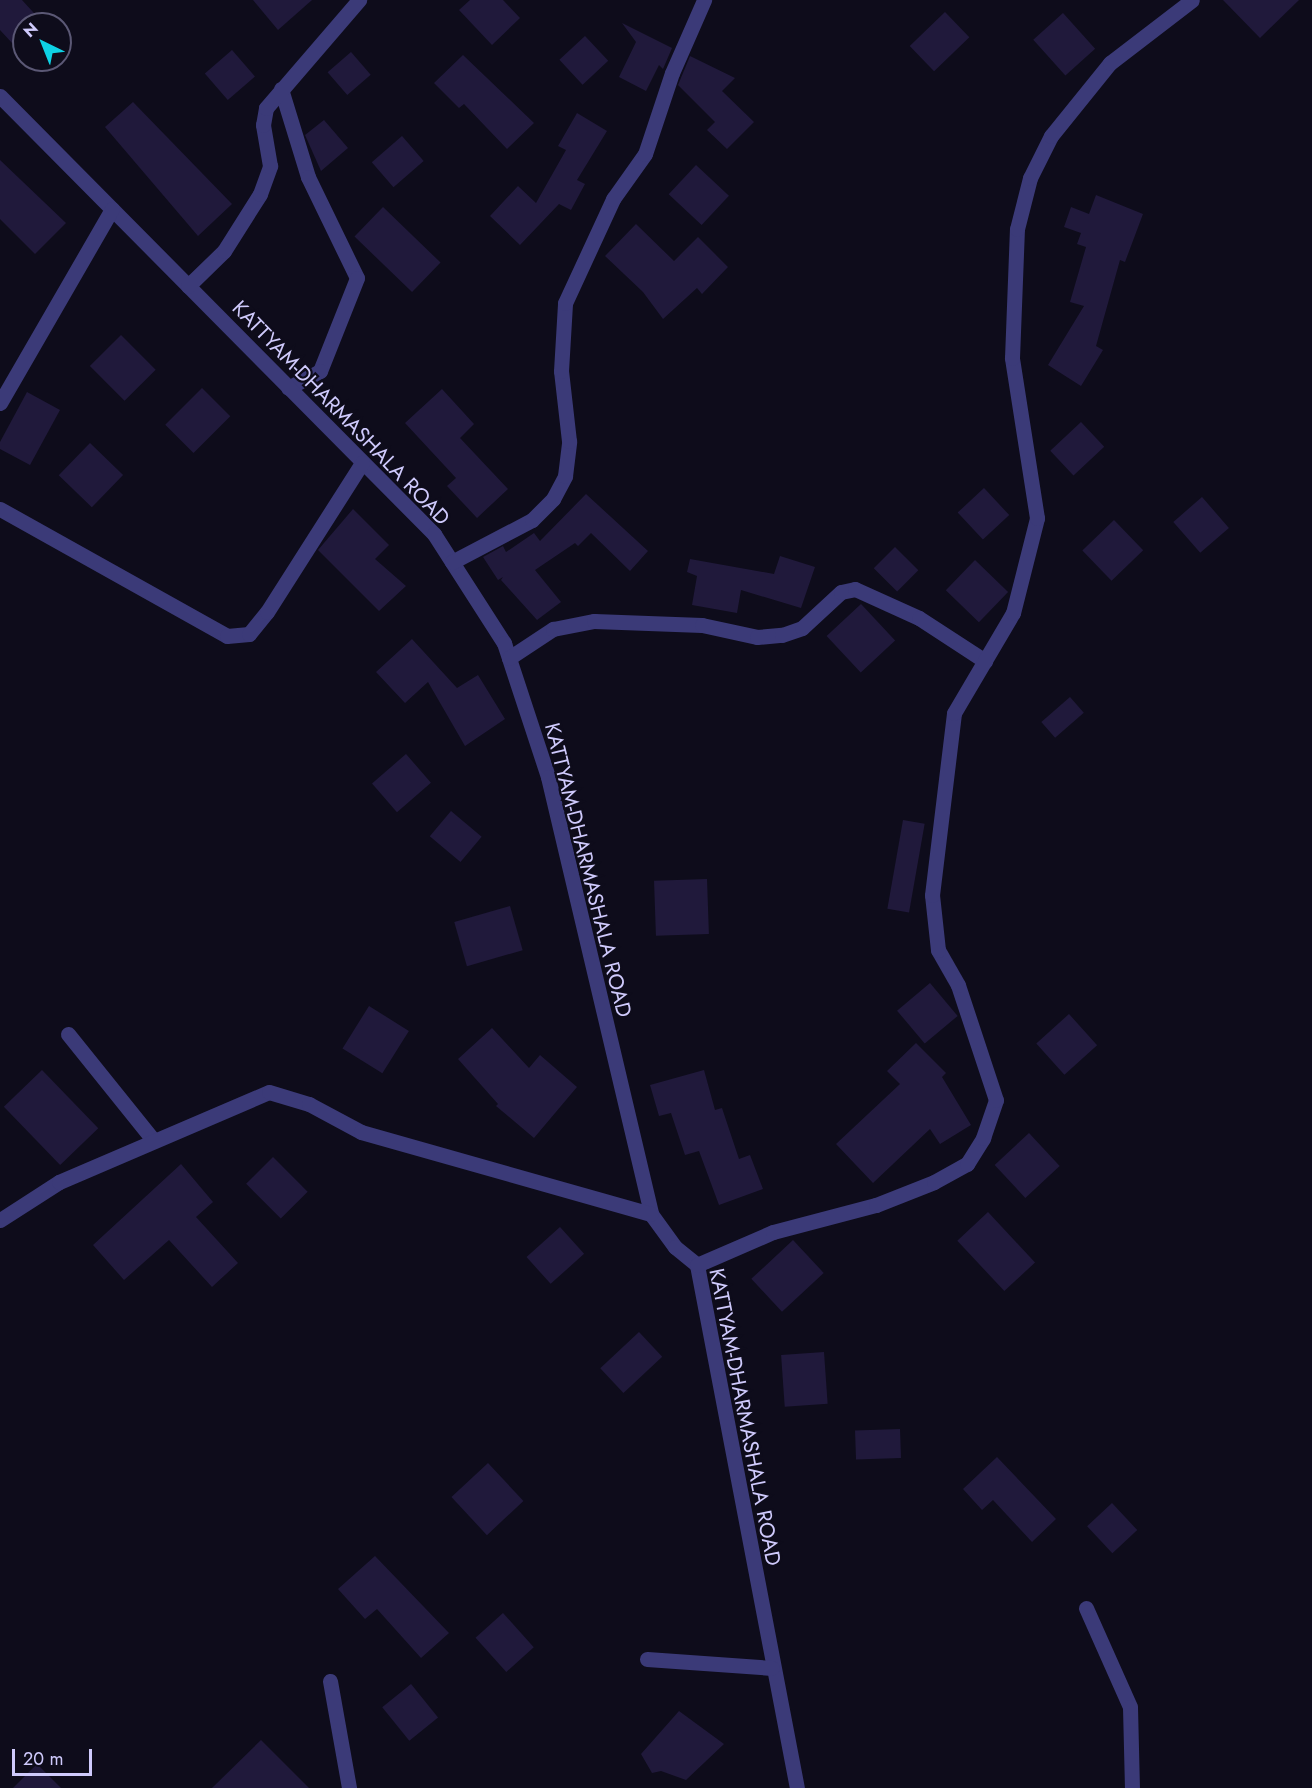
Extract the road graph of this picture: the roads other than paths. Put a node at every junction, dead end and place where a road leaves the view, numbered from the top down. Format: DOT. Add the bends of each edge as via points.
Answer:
graph roads {
  1 [pos="359,0"];
  2 [pos="704,0"];
  3 [pos="1192,0"];
  4 [pos="280,89"];
  5 [pos="0,96"];
  6 [pos="112,209"];
  7 [pos="188,286"];
  8 [pos="288,388"];
  9 [pos="0,403"];
  10 [pos="362,463"];
  11 [pos="0,509"];
  12 [pos="452,562"];
  13 [pos="509,658"];
  14 [pos="985,661"];
  15 [pos="68,1034"];
  16 [pos="154,1141"];
  17 [pos="651,1214"];
  18 [pos="0,1220"];
  19 [pos="697,1265"];
  20 [pos="1086,1608"];
  21 [pos="647,1659"];
  22 [pos="772,1668"];
  23 [pos="330,1681"];
  24 [pos="349,1788"];
  25 [pos="797,1788"];
  26 [pos="1132,1788"];
  1 -- 4 [label="street" via="315,55"];
  2 -- 12 [label="street" via="672,73 645,154 613,199 565,303 561,371 569,441 565,476 553,499 532,520"];
  3 -- 14 [label="street" via="1110,63 1051,136 1030,178 1017,229 1012,358 1037,518 1013,613"];
  4 -- 7 [label="street" via="266,108 263,125 270,166 250,215 224,251"];
  4 -- 8 [label="street" via="308,177 357,279 320,371"];
  5 -- 6 [label="street, KATTYAM-DHARMASHALA ROAD"];
  6 -- 7 [label="street, KATTYAM-DHARMASHALA ROAD"];
  6 -- 9 [label="street"];
  7 -- 8 [label="street, KATTYAM-DHARMASHALA ROAD"];
  8 -- 10 [label="street, KATTYAM-DHARMASHALA ROAD"];
  10 -- 11 [label="street" via="249,634 226,636"];
  10 -- 12 [label="street, KATTYAM-DHARMASHALA ROAD" via="434,534"];
  12 -- 13 [label="street, KATTYAM-DHARMASHALA ROAD" via="504,643"];
  13 -- 14 [label="street" via="553,629 594,621 702,625 757,638 782,634 802,628 841,592 855,589 919,618"];
  13 -- 17 [label="street, KATTYAM-DHARMASHALA ROAD" via="548,777"];
  14 -- 19 [label="street" via="954,713 932,895 938,950 958,985 996,1100 983,1138 967,1164 934,1182 876,1205 773,1232"];
  15 -- 16 [label="street"];
  16 -- 17 [label="street" via="268,1092 309,1104 361,1132"];
  16 -- 18 [label="street" via="59,1182"];
  17 -- 19 [label="street, KATTYAM-DHARMASHALA ROAD" via="675,1247"];
  19 -- 22 [label="street, KATTYAM-DHARMASHALA ROAD"];
  20 -- 26 [label="street" via="1130,1707"];
  21 -- 22 [label="street"];
  22 -- 25 [label="street, KATTYAM-DHARMASHALA ROAD"];
  23 -- 24 [label="street"];
}
